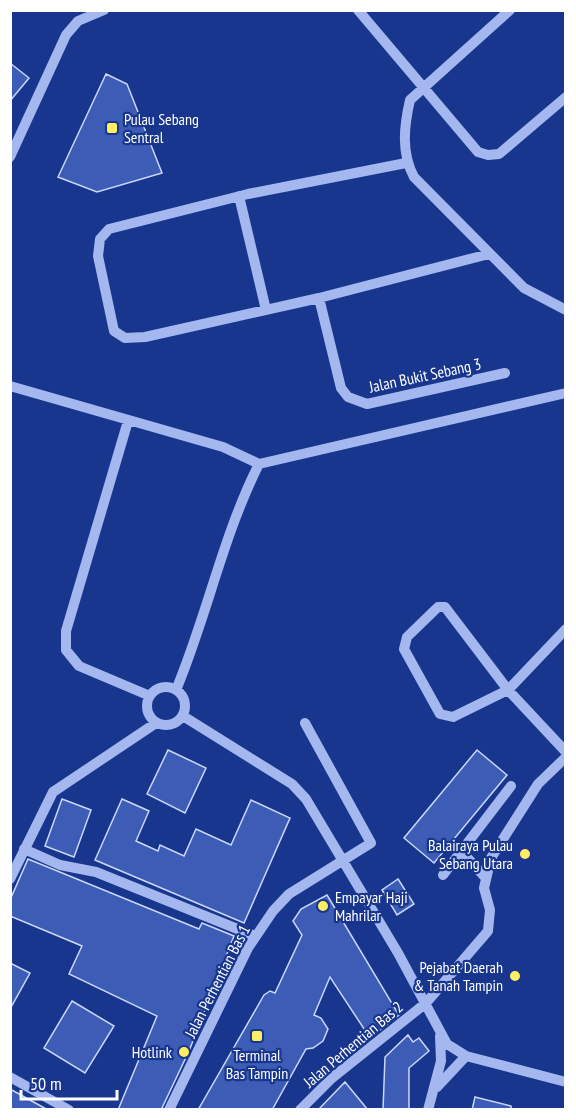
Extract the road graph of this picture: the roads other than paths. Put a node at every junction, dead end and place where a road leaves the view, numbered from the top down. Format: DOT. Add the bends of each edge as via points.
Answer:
graph roads {
  1 [pos="104,10"];
  2 [pos="358,10"];
  3 [pos="510,10"];
  4 [pos="424,87"];
  5 [pos="566,97"];
  6 [pos="10,157"];
  7 [pos="406,163"];
  8 [pos="239,196"];
  9 [pos="489,254"];
  10 [pos="320,298"];
  11 [pos="266,310"];
  12 [pos="566,310"];
  13 [pos="505,373"];
  14 [pos="10,386"];
  15 [pos="566,393"];
  16 [pos="128,421"];
  17 [pos="259,464"];
  18 [pos="566,629"];
  19 [pos="176,690"];
  20 [pos="508,690"];
  21 [pos="150,696"];
  22 [pos="183,716"];
  23 [pos="156,723"];
  24 [pos="305,723"];
  25 [pos="566,752"];
  26 [pos="566,757"];
  27 [pos="511,786"];
  28 [pos="24,849"];
  29 [pos="461,851"];
  30 [pos="341,861"];
  31 [pos="443,874"];
  32 [pos="485,878"];
  33 [pos="10,879"];
  34 [pos="255,936"];
  35 [pos="426,1003"];
  36 [pos="440,1033"];
  37 [pos="466,1056"];
  38 [pos="10,1077"];
  39 [pos="566,1082"];
  40 [pos="433,1092"];
  41 [pos="69,1110"];
  42 [pos="169,1110"];
  43 [pos="300,1110"];
  44 [pos="428,1110"];
  1 -- 6 [label="street" via="78,21 66,35"];
  2 -- 4 [label="street"];
  3 -- 4 [label="street"];
  4 -- 5 [label="street" via="478,152 488,155 499,154"];
  4 -- 7 [label="street" via="410,100 405,121"];
  7 -- 8 [label="street"];
  7 -- 9 [label="street" via="414,177"];
  8 -- 11 [label="street"];
  8 -- 11 [label="street" via="109,229 100,239 98,256 114,331 125,338 145,337"];
  9 -- 10 [label="street"];
  9 -- 12 [label="street" via="524,288"];
  10 -- 11 [label="street"];
  10 -- 13 [label="street, Jalan Bukit Sebang 3" via="341,388 348,397 367,404"];
  14 -- 16 [label="street"];
  15 -- 17 [label="street"];
  16 -- 17 [label="street" via="223,447"];
  16 -- 21 [label="street" via="66,631 66,650 79,666"];
  17 -- 19 [label="street" via="244,492 198,638"];
  18 -- 20 [label="street"];
  19 -- 21 [label="street" via="165,687"];
  19 -- 22 [label="street" via="184,699"];
  20 -- 20 [label="street" via="445,607 438,607 407,637 404,649 440,714 453,717"];
  20 -- 25 [label="street"];
  21 -- 23 [label="street" via="147,708"];
  22 -- 23 [label="street" via="174,724"];
  22 -- 30 [label="street" via="292,784 320,819"];
  23 -- 28 [label="street" via="53,792"];
  24 -- 30 [label="street, Jalan Perhentian Bas 1" via="371,843"];
  26 -- 32 [label="street" via="538,784 491,858"];
  27 -- 29 [label="street"];
  28 -- 33 [label="street"];
  28 -- 34 [label="street" via="60,865 96,872"];
  29 -- 31 [label="street"];
  29 -- 32 [label="street"];
  30 -- 34 [label="street, Jalan Perhentian Bas 1" via="289,894"];
  30 -- 35 [label="street"];
  32 -- 35 [label="street, Jalan Perhentian Bas 2" via="490,910 488,931"];
  34 -- 42 [label="street, Jalan Perhentian Bas 1"];
  35 -- 36 [label="street"];
  35 -- 43 [label="street, Jalan Perhentian Bas 2" via="332,1078"];
  36 -- 37 [label="street" via="447,1044"];
  36 -- 40 [label="street" via="441,1061"];
  37 -- 39 [label="street"];
  37 -- 40 [label="street"];
  38 -- 41 [label="street"];
  40 -- 44 [label="street"];
}
